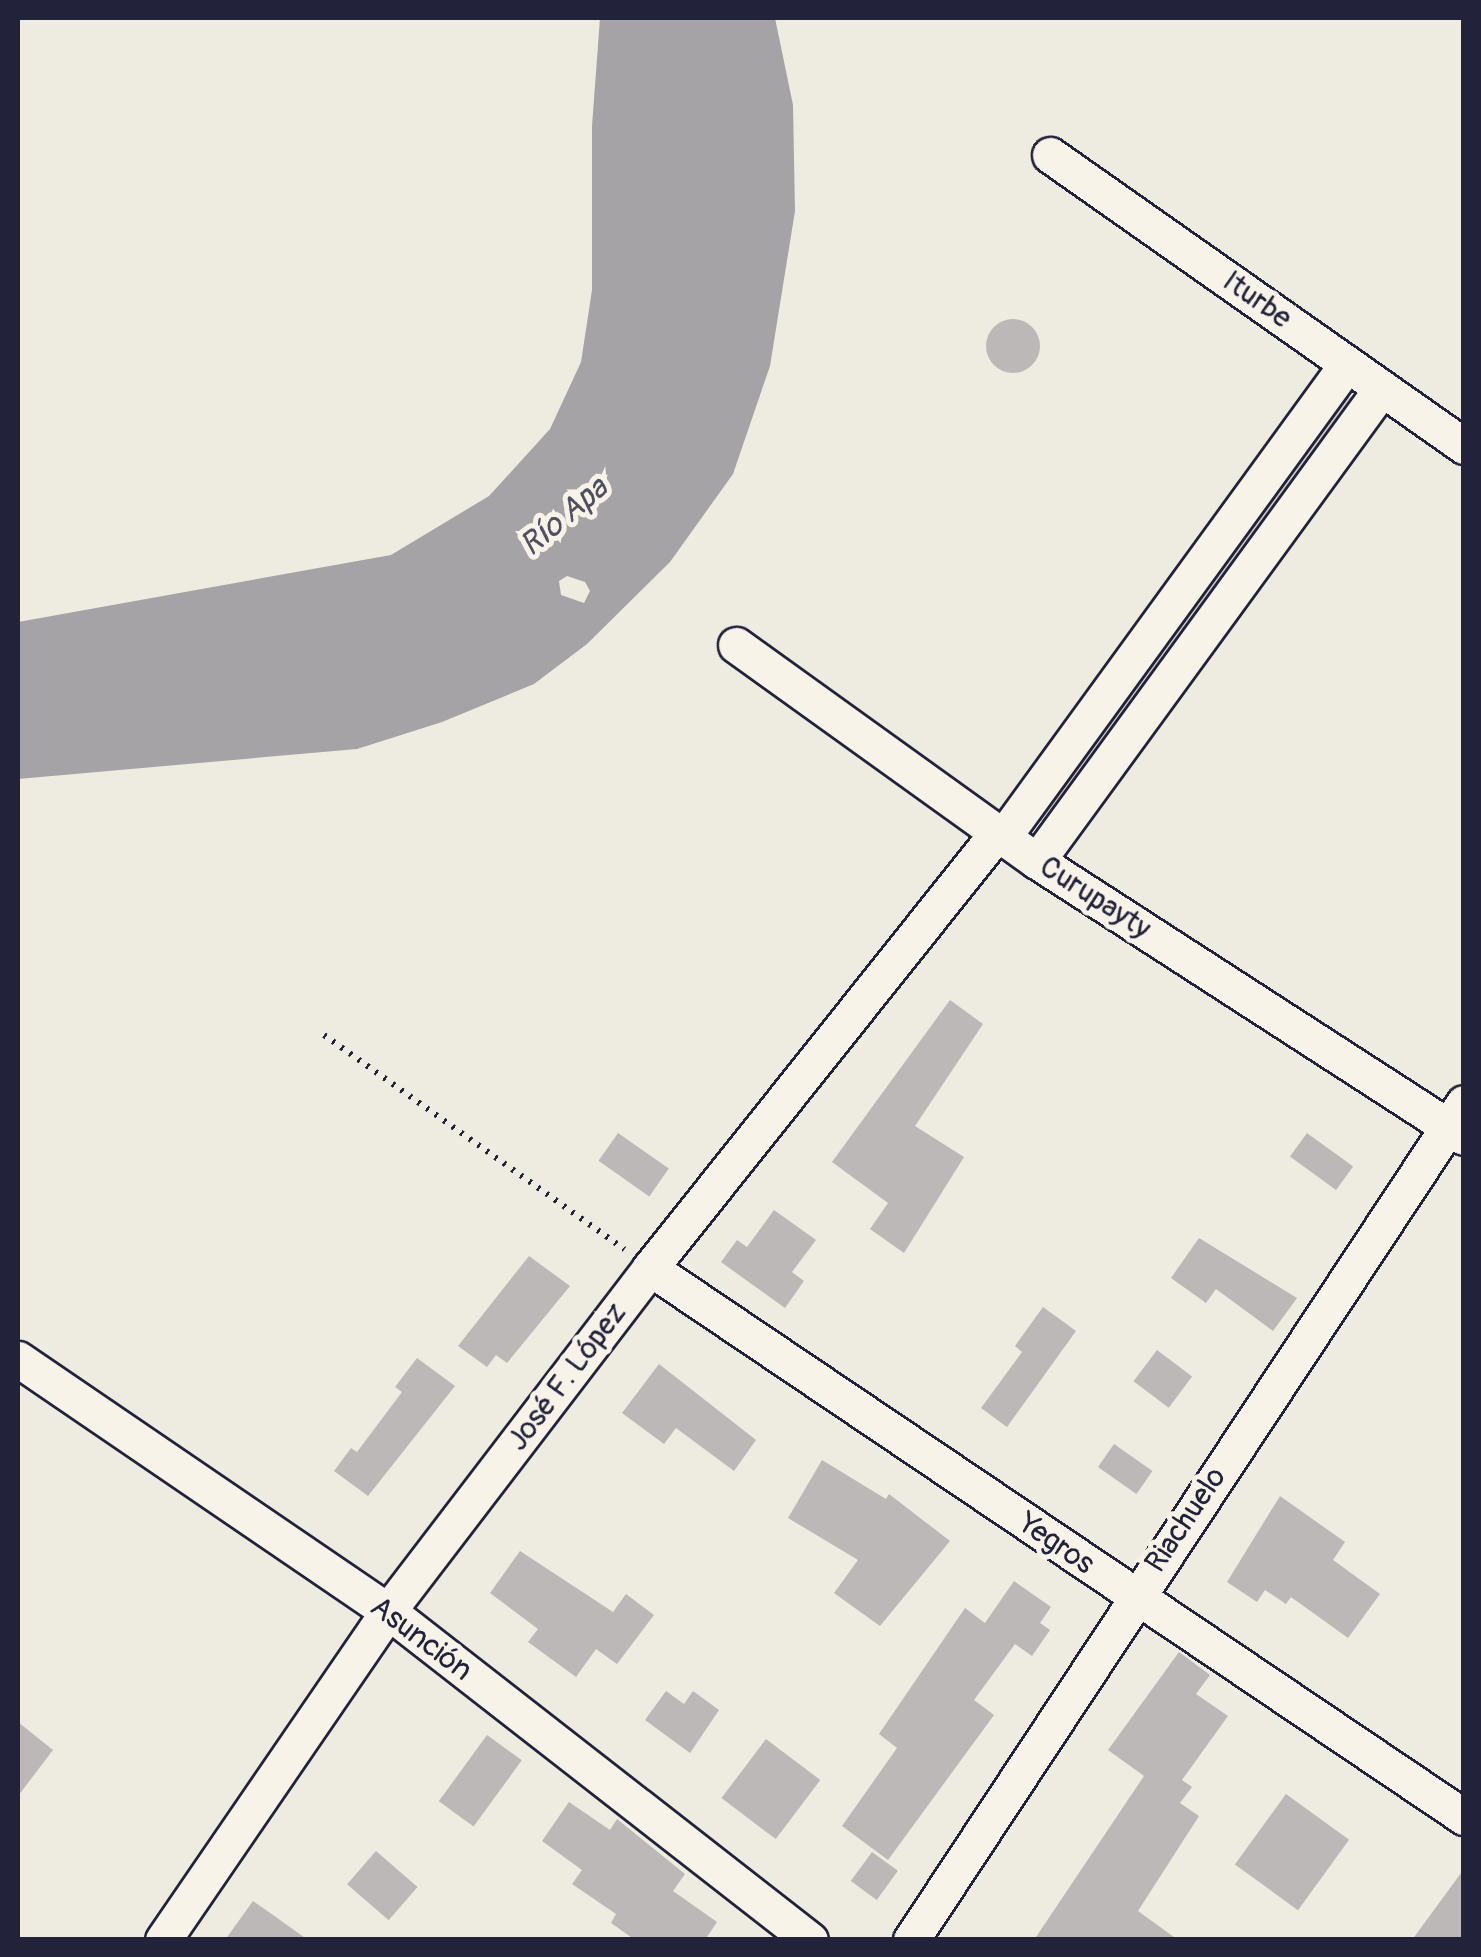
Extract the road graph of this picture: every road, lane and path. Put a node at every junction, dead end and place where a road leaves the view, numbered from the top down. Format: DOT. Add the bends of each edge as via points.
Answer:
graph roads {
  1 [pos="1050,155"];
  2 [pos="1348,364"];
  3 [pos="1382,388"];
  4 [pos="1464,446"];
  5 [pos="736,645"];
  6 [pos="1000,835"];
  7 [pos="1037,860"];
  8 [pos="324,1035"];
  9 [pos="1458,1122"];
  10 [pos="650,1268"];
  11 [pos="18,1359"];
  12 [pos="1134,1597"];
  13 [pos="388,1612"];
  14 [pos="1464,1817"];
  15 [pos="162,1940"];
  16 [pos="810,1940"];
  17 [pos="911,1940"];
  1 -- 2 [label="street, Iturbe"];
  2 -- 3 [label="street, Iturbe"];
  2 -- 6 [label="street, José F. López"];
  3 -- 4 [label="street, Iturbe"];
  3 -- 7 [label="street"];
  5 -- 6 [label="street, Curupayty"];
  6 -- 7 [label="street, Curupayty"];
  6 -- 10 [label="street, José F. López"];
  7 -- 9 [label="street, Curupayty"];
  8 -- 10 [label="path"];
  9 -- 12 [label="street, Riachuelo"];
  10 -- 12 [label="street, Yegros"];
  10 -- 13 [label="street, José F. López"];
  11 -- 13 [label="street, Asunción"];
  12 -- 14 [label="street, Yegros"];
  12 -- 17 [label="street, Riachuelo"];
  13 -- 15 [label="street, José F. López"];
  13 -- 16 [label="street, Asunción"];
}
